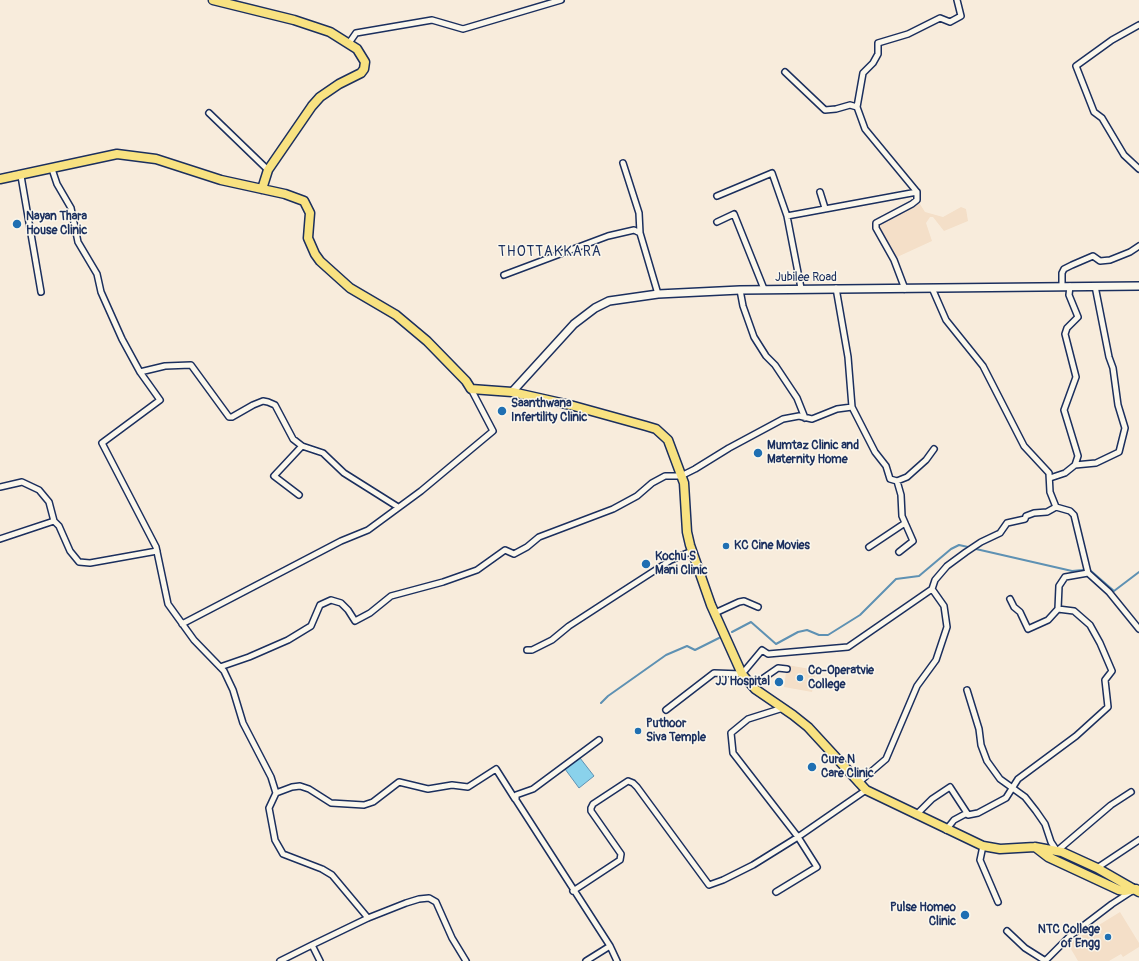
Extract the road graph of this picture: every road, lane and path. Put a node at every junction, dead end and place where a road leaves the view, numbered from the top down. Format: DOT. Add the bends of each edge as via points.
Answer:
graph roads {
  1 [pos="212,0"];
  2 [pos="561,0"];
  3 [pos="957,0"];
  4 [pos="1139,25"];
  5 [pos="349,42"];
  6 [pos="785,72"];
  7 [pos="857,107"];
  8 [pos="209,113"];
  9 [pos="623,163"];
  10 [pos="52,169"];
  11 [pos="1139,169"];
  12 [pos="268,170"];
  13 [pos="21,176"];
  14 [pos="0,179"];
  15 [pos="262,189"];
  16 [pos="820,192"];
  17 [pos="917,192"];
  18 [pos="717,196"];
  19 [pos="825,208"];
  20 [pos="787,216"];
  21 [pos="717,222"];
  22 [pos="640,233"];
  23 [pos="1139,246"];
  24 [pos="504,275"];
  25 [pos="1070,286"];
  26 [pos="1095,286"];
  27 [pos="1139,286"];
  28 [pos="1062,287"];
  29 [pos="801,288"];
  30 [pos="836,288"];
  31 [pos="905,288"];
  32 [pos="932,288"];
  33 [pos="764,289"];
  34 [pos="740,290"];
  35 [pos="41,292"];
  36 [pos="658,294"];
  37 [pos="140,372"];
  38 [pos="471,389"];
  39 [pos="512,392"];
  40 [pos="852,407"];
  41 [pos="805,418"];
  42 [pos="302,446"];
  43 [pos="934,449"];
  44 [pos="1075,465"];
  45 [pos="681,476"];
  46 [pos="1050,478"];
  47 [pos="896,481"];
  48 [pos="0,487"];
  49 [pos="299,495"];
  50 [pos="398,506"];
  51 [pos="1056,507"];
  52 [pos="54,521"];
  53 [pos="905,524"];
  54 [pos="0,539"];
  55 [pos="869,546"];
  56 [pos="156,551"];
  57 [pos="692,551"];
  58 [pos="899,552"];
  59 [pos="1088,573"];
  60 [pos="932,589"];
  61 [pos="1010,599"];
  62 [pos="758,607"];
  63 [pos="1058,609"];
  64 [pos="715,613"];
  65 [pos="182,624"];
  66 [pos="1139,629"];
  67 [pos="526,650"];
  68 [pos="220,667"];
  69 [pos="787,669"];
  70 [pos="742,674"];
  71 [pos="752,686"];
  72 [pos="966,690"];
  73 [pos="783,708"];
  74 [pos="666,710"];
  75 [pos="599,740"];
  76 [pos="858,783"];
  77 [pos="1012,787"];
  78 [pos="866,790"];
  79 [pos="1131,792"];
  80 [pos="276,793"];
  81 [pos="516,800"];
  82 [pos="967,814"];
  83 [pos="916,815"];
  84 [pos="946,830"];
  85 [pos="798,837"];
  86 [pos="1139,840"];
  87 [pos="982,846"];
  88 [pos="1035,847"];
  89 [pos="1057,851"];
  90 [pos="1097,868"];
  91 [pos="1137,890"];
  92 [pos="574,891"];
  93 [pos="776,892"];
  94 [pos="998,902"];
  95 [pos="368,918"];
  96 [pos="1007,931"];
  97 [pos="312,945"];
  98 [pos="610,946"];
  99 [pos="280,961"];
  100 [pos="320,961"];
  101 [pos="466,961"];
  102 [pos="586,961"];
  103 [pos="617,961"];
  104 [pos="1045,961"];
  1 -- 5 [label="main road" via="312,25"];
  2 -- 5 [label="street" via="462,29 432,20 356,33"];
  3 -- 7 [label="street" via="961,16 950,22 940,18 908,34 878,43 878,54 863,73"];
  4 -- 11 [label="street" via="1112,40 1076,66 1094,112 1102,118 1124,154"];
  5 -- 12 [label="main road" via="362,56 365,62 364,69 354,78 328,91 312,106"];
  6 -- 7 [label="street" via="825,110 850,105"];
  7 -- 17 [label="street" via="865,129"];
  8 -- 12 [label="street"];
  9 -- 22 [label="street" via="639,213"];
  10 -- 13 [label="main road"];
  10 -- 15 [label="main road" via="102,156 130,155 156,159 221,180"];
  10 -- 37 [label="street" via="57,184 71,208 78,242 97,274 101,292"];
  12 -- 15 [label="main road"];
  13 -- 14 [label="main road"];
  13 -- 35 [label="street"];
  15 -- 38 [label="main road" via="304,201 310,213 308,238 320,261 350,288 396,316 427,341"];
  16 -- 19 [label="street"];
  17 -- 19 [label="street"];
  17 -- 31 [label="street" via="917,200 912,204 876,223 876,228 894,260"];
  18 -- 20 [label="street" via="772,174"];
  19 -- 20 [label="street"];
  20 -- 29 [label="street"];
  21 -- 33 [label="street" via="734,214"];
  22 -- 24 [label="street" via="634,230 608,236"];
  22 -- 36 [label="street"];
  23 -- 28 [label="street" via="1110,260 1100,261 1093,256 1064,269"];
  25 -- 26 [label="main road, Jubilee Road"];
  25 -- 28 [label="main road, Jubilee Road"];
  25 -- 44 [label="street" via="1069,295 1078,317 1067,328 1065,334 1076,377 1064,410 1078,456"];
  26 -- 27 [label="main road, Jubilee Road"];
  26 -- 44 [label="street" via="1113,368 1118,405 1125,428 1119,452 1096,463"];
  28 -- 32 [label="main road, Jubilee Road"];
  29 -- 30 [label="main road, Jubilee Road"];
  29 -- 33 [label="main road, Jubilee Road"];
  30 -- 31 [label="main road, Jubilee Road"];
  30 -- 40 [label="street" via="848,357"];
  31 -- 32 [label="main road, Jubilee Road"];
  32 -- 46 [label="street" via="946,320 983,366 1024,446 1050,473"];
  33 -- 34 [label="main road, Jubilee Road"];
  34 -- 36 [label="main road, Jubilee Road"];
  34 -- 41 [label="street" via="754,337 797,398"];
  36 -- 39 [label="main road, Jubilee Road" via="609,300 595,308 574,324"];
  37 -- 42 [label="street" via="165,366 191,365 229,417 263,401 268,402 275,405 293,439"];
  37 -- 56 [label="street" via="160,400 102,444"];
  38 -- 39 [label="main road"];
  38 -- 50 [label="street" via="493,431 421,491"];
  39 -- 45 [label="main road" via="656,429 668,440"];
  40 -- 41 [label="street" via="837,409 812,419"];
  40 -- 47 [label="street" via="875,452 886,466 890,480"];
  41 -- 45 [label="street" via="789,417 774,423"];
  42 -- 49 [label="street" via="274,476"];
  42 -- 50 [label="street" via="323,453 344,473"];
  43 -- 47 [label="street" via="907,477"];
  44 -- 46 [label="street" via="1065,473"];
  45 -- 57 [label="main road" via="686,495 687,532"];
  45 -- 68 [label="street" via="665,476 613,509 539,537 514,554 506,550 477,570 391,596 355,621 341,603 331,600 320,605 311,626 288,640"];
  46 -- 51 [label="street" via="1050,492"];
  47 -- 53 [label="street" via="901,495"];
  48 -- 52 [label="street" via="22,482 32,485 49,502"];
  50 -- 65 [label="street" via="368,530 341,541"];
  51 -- 59 [label="street" via="1070,511 1074,515"];
  51 -- 60 [label="street" via="1007,523 1000,534 981,542 947,566 935,580"];
  52 -- 54 [label="street"];
  52 -- 56 [label="street" via="79,562 90,564"];
  53 -- 55 [label="street"];
  53 -- 58 [label="street" via="913,542"];
  56 -- 65 [label="street" via="168,604"];
  57 -- 64 [label="main road"];
  57 -- 67 [label="street" via="672,560 569,626 552,640 532,650"];
  59 -- 63 [label="street" via="1065,577 1059,586"];
  59 -- 66 [label="street" via="1109,592"];
  60 -- 70 [label="street" via="848,647 768,654 762,650"];
  60 -- 76 [label="street" via="944,606 947,627 936,660 917,686 886,759"];
  61 -- 63 [label="street" via="1028,629 1048,620"];
  62 -- 64 [label="street" via="744,601"];
  63 -- 77 [label="street" via="1074,611 1090,624 1100,642 1112,671 1105,680 1108,707 1080,734 1018,779"];
  64 -- 70 [label="main road"];
  65 -- 68 [label="street"];
  68 -- 80 [label="street" via="233,690 243,724 271,777"];
  69 -- 71 [label="street" via="778,668"];
  70 -- 71 [label="main road"];
  70 -- 74 [label="street" via="714,673"];
  71 -- 73 [label="main road"];
  72 -- 77 [label="street" via="987,761 1000,779"];
  73 -- 76 [label="main road" via="808,727"];
  73 -- 85 [label="street" via="748,719 731,733 733,753"];
  75 -- 81 [label="street" via="533,789 516,795"];
  76 -- 78 [label="main road"];
  77 -- 82 [label="street" via="1006,798 991,807 978,813"];
  77 -- 89 [label="street" via="1025,797 1045,824"];
  78 -- 83 [label="main road"];
  78 -- 85 [label="street"];
  79 -- 89 [label="street" via="1111,805"];
  80 -- 81 [label="street" via="300,786 331,803 364,805 373,802 399,782 428,789 452,785 468,787 496,769"];
  80 -- 95 [label="street" via="269,808 275,840 283,854 322,868 332,875"];
  81 -- 92 [label="street"];
  82 -- 83 [label="street" via="950,787 932,799"];
  82 -- 84 [label="street" via="954,820"];
  83 -- 84 [label="main road"];
  84 -- 87 [label="main road"];
  85 -- 92 [label="street" via="753,865 709,885 637,787 628,781 593,804 591,808 621,854 620,860"];
  85 -- 93 [label="street" via="817,866"];
  86 -- 90 [label="street"];
  87 -- 88 [label="main road" via="1000,849"];
  87 -- 94 [label="street" via="980,860"];
  88 -- 89 [label="main road"];
  88 -- 91 [label="main road" via="1048,857 1119,890"];
  89 -- 90 [label="main road"];
  90 -- 91 [label="main road"];
  91 -- 104 [label="street" via="1112,904 1070,936"];
  92 -- 98 [label="street"];
  95 -- 97 [label="street"];
  95 -- 101 [label="street" via="419,899 433,899"];
  96 -- 104 [label="street" via="1025,948"];
  97 -- 99 [label="street"];
  97 -- 100 [label="street"];
  98 -- 102 [label="street"];
  98 -- 103 [label="street"];
}
